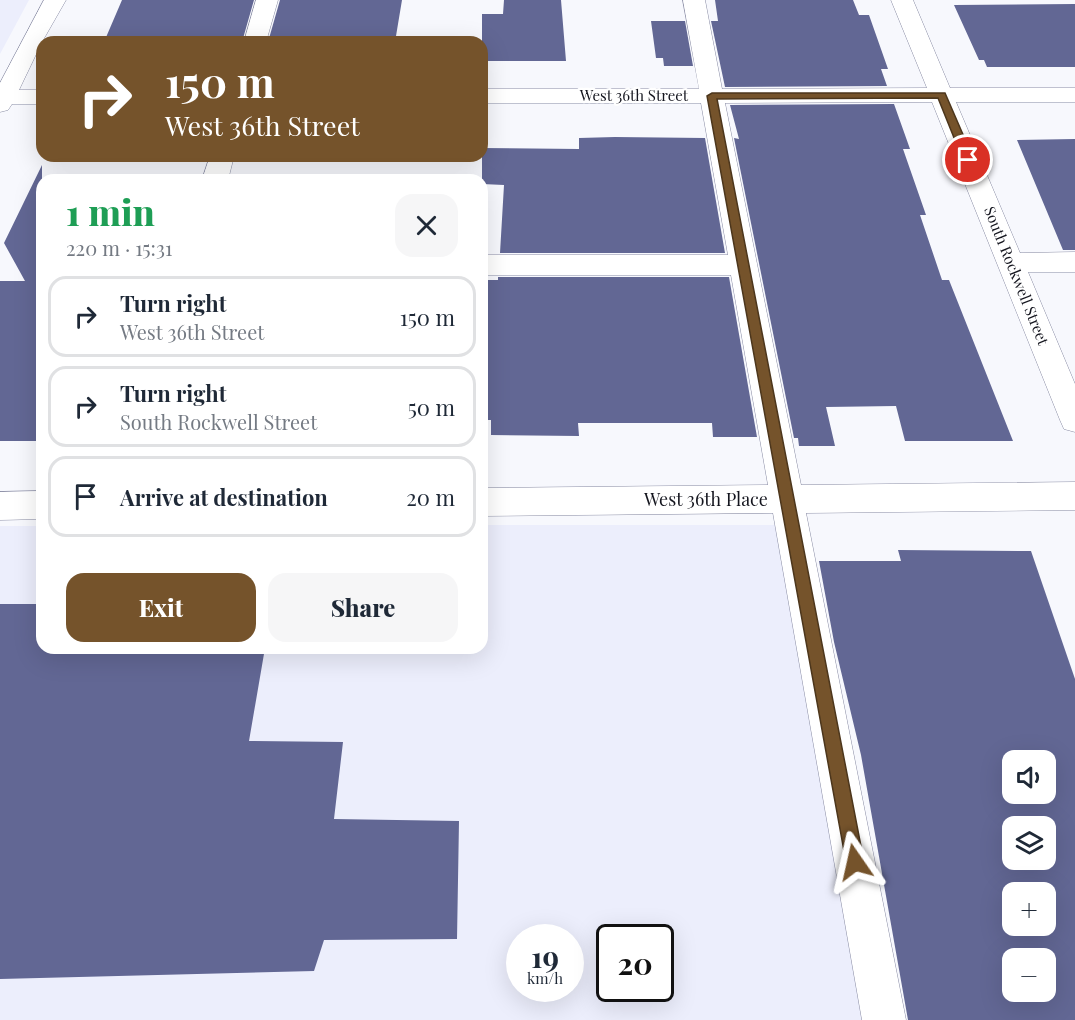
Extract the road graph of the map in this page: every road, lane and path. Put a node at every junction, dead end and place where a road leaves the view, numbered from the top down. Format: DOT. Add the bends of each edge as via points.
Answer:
graph roads {
  1 [pos="55,0"];
  2 [pos="267,0"];
  3 [pos="694,0"];
  4 [pos="902,0"];
  5 [pos="257,36"];
  6 [pos="942,95"];
  7 [pos="1075,95"];
  8 [pos="488,96"];
  9 [pos="712,96"];
  10 [pos="36,97"];
  11 [pos="1,100"];
  12 [pos="1075,262"];
  13 [pos="1010,263"];
  14 [pos="488,265"];
  15 [pos="744,265"];
  16 [pos="1075,420"];
  17 [pos="1075,496"];
  18 [pos="788,500"];
  19 [pos="488,502"];
  20 [pos="36,505"];
  21 [pos="0,506"];
  22 [pos="884,1020"];
  1 -- 11 [label="street"];
  2 -- 5 [label="street"];
  3 -- 9 [label="street"];
  4 -- 6 [label="street, South Rockwell Street"];
  6 -- 7 [label="street, West 36th Street"];
  6 -- 9 [label="street, West 36th Street"];
  6 -- 13 [label="street, South Rockwell Street"];
  8 -- 9 [label="street, West 36th Street"];
  9 -- 15 [label="street"];
  10 -- 11 [label="street"];
  12 -- 13 [label="street"];
  13 -- 16 [label="street, South Rockwell Street"];
  14 -- 15 [label="street"];
  15 -- 18 [label="street"];
  17 -- 18 [label="street, West 36th Place"];
  18 -- 19 [label="street, West 36th Place"];
  18 -- 22 [label="street"];
  20 -- 21 [label="street"];
}
